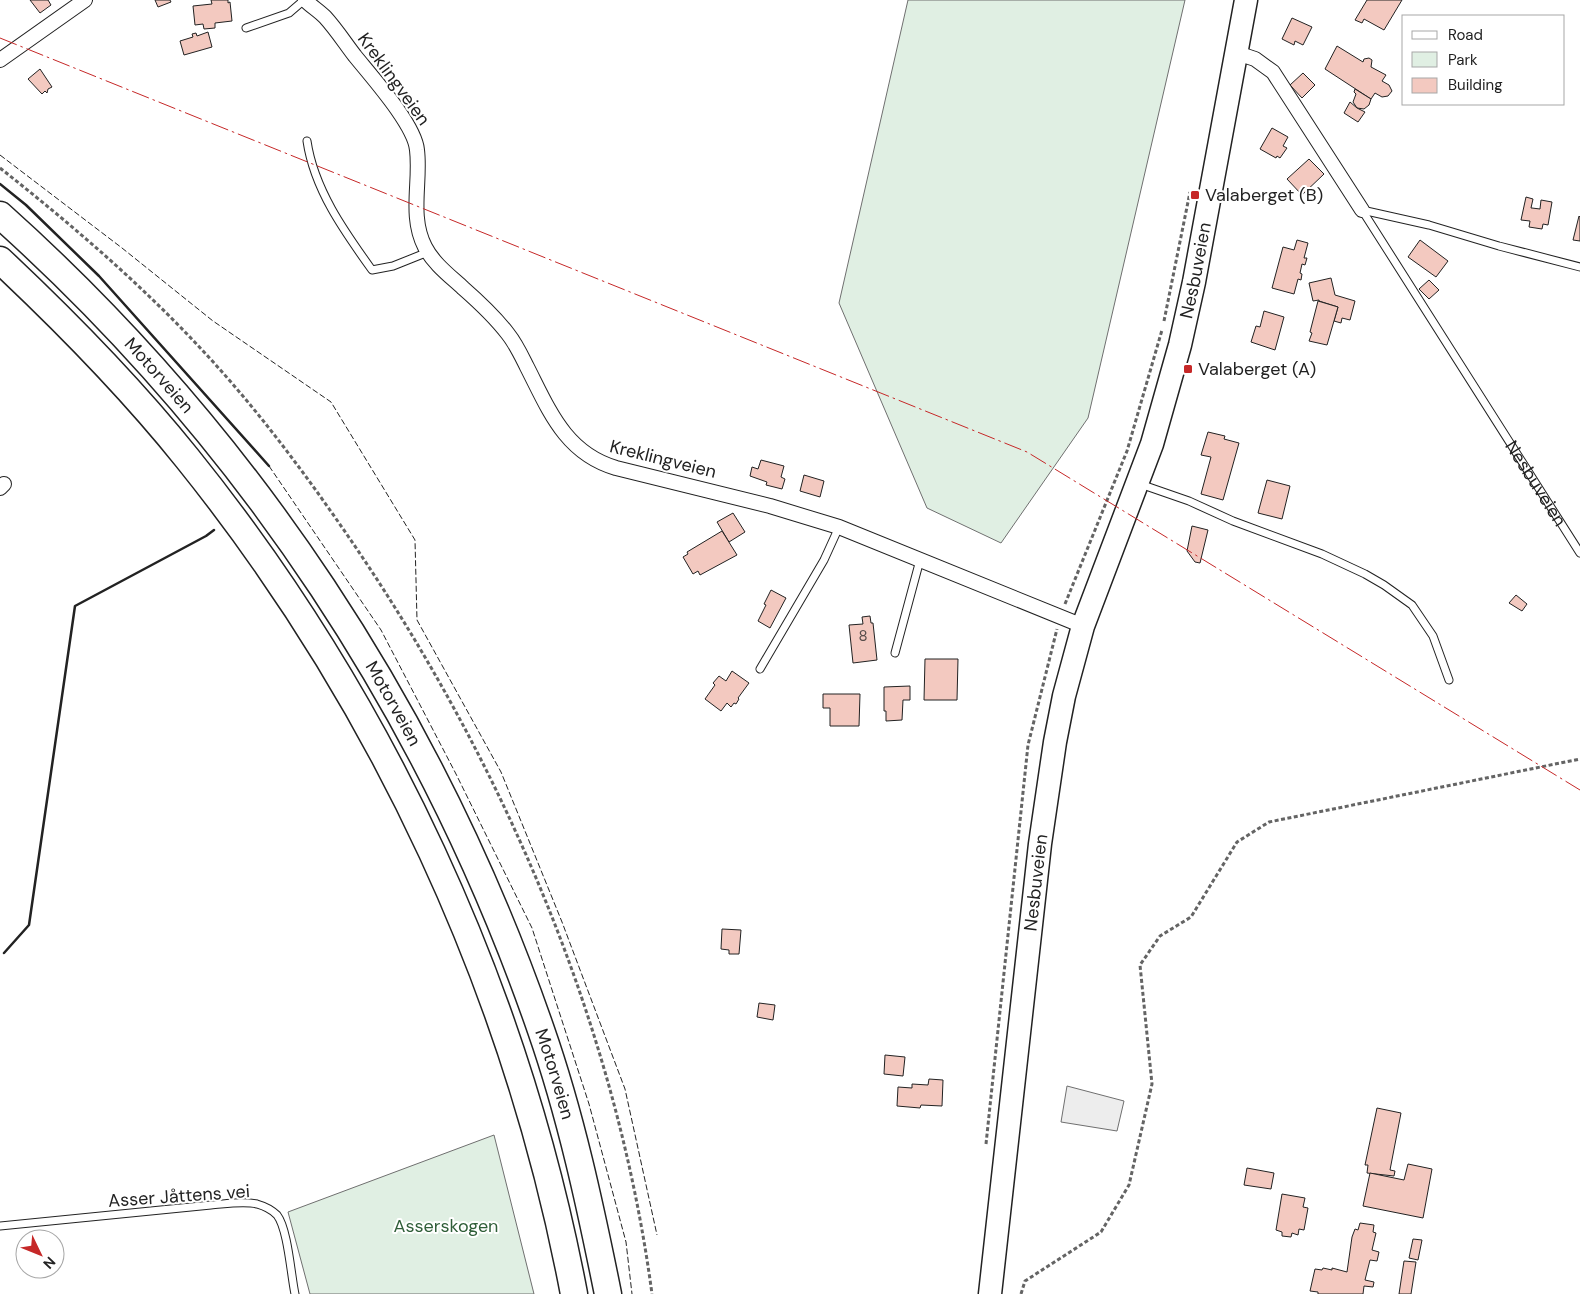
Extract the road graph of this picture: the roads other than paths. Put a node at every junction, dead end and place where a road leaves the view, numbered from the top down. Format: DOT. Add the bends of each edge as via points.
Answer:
graph roads {
  1 [pos="85,0"];
  2 [pos="305,0"];
  3 [pos="1246,0"];
  4 [pos="246,28"];
  5 [pos="1237,53"];
  6 [pos="0,60"];
  7 [pos="307,141"];
  8 [pos="1362,210"];
  9 [pos="0,215"];
  10 [pos="428,252"];
  11 [pos="0,260"];
  12 [pos="1580,267"];
  13 [pos="1138,484"];
  14 [pos="839,527"];
  15 [pos="1580,553"];
  16 [pos="920,560"];
  17 [pos="1083,626"];
  18 [pos="895,653"];
  19 [pos="760,668"];
  20 [pos="1449,680"];
  21 [pos="0,1226"];
  22 [pos="295,1294"];
  23 [pos="574,1294"];
  24 [pos="608,1294"];
  25 [pos="990,1294"];
  1 -- 6 [label="street"];
  2 -- 4 [label="lane, Kreklingveien" via="289,13"];
  2 -- 10 [label="street, Kreklingveien" via="325,17 412,132 417,149 415,201 421,238"];
  3 -- 5 [label="main road, Nesbuveien"];
  5 -- 8 [label="street, Nesbuveien" via="1255,58 1273,72"];
  5 -- 13 [label="main road, Nesbuveien" via="1180,345"];
  7 -- 10 [label="lane" via="323,193 372,270 394,266"];
  8 -- 12 [label="lane"];
  8 -- 15 [label="lane, Nesbuveien"];
  9 -- 24 [label="highway, Motorveien" via="96,307 212,435 313,572 375,668 430,768 502,924 541,1031 576,1149"];
  10 -- 14 [label="street, Kreklingveien" via="508,334 553,420 597,461"];
  11 -- 23 [label="highway, Motorveien" via="111,371 221,501 316,638 373,734 450,890 497,1010 541,1150"];
  13 -- 17 [label="main road, Nesbuveien"];
  13 -- 20 [label="lane" via="1322,554 1384,585 1412,605 1432,636"];
  14 -- 16 [label="street, Kreklingveien"];
  14 -- 19 [label="lane" via="824,560"];
  16 -- 17 [label="street, Kreklingveien"];
  16 -- 18 [label="lane"];
  17 -- 25 [label="main road, Nesbuveien" via="1064,696 1040,844"];
  21 -- 22 [label="lane, Asser Jåttens vei" via="211,1205 258,1204 268,1208 280,1220"];
}
